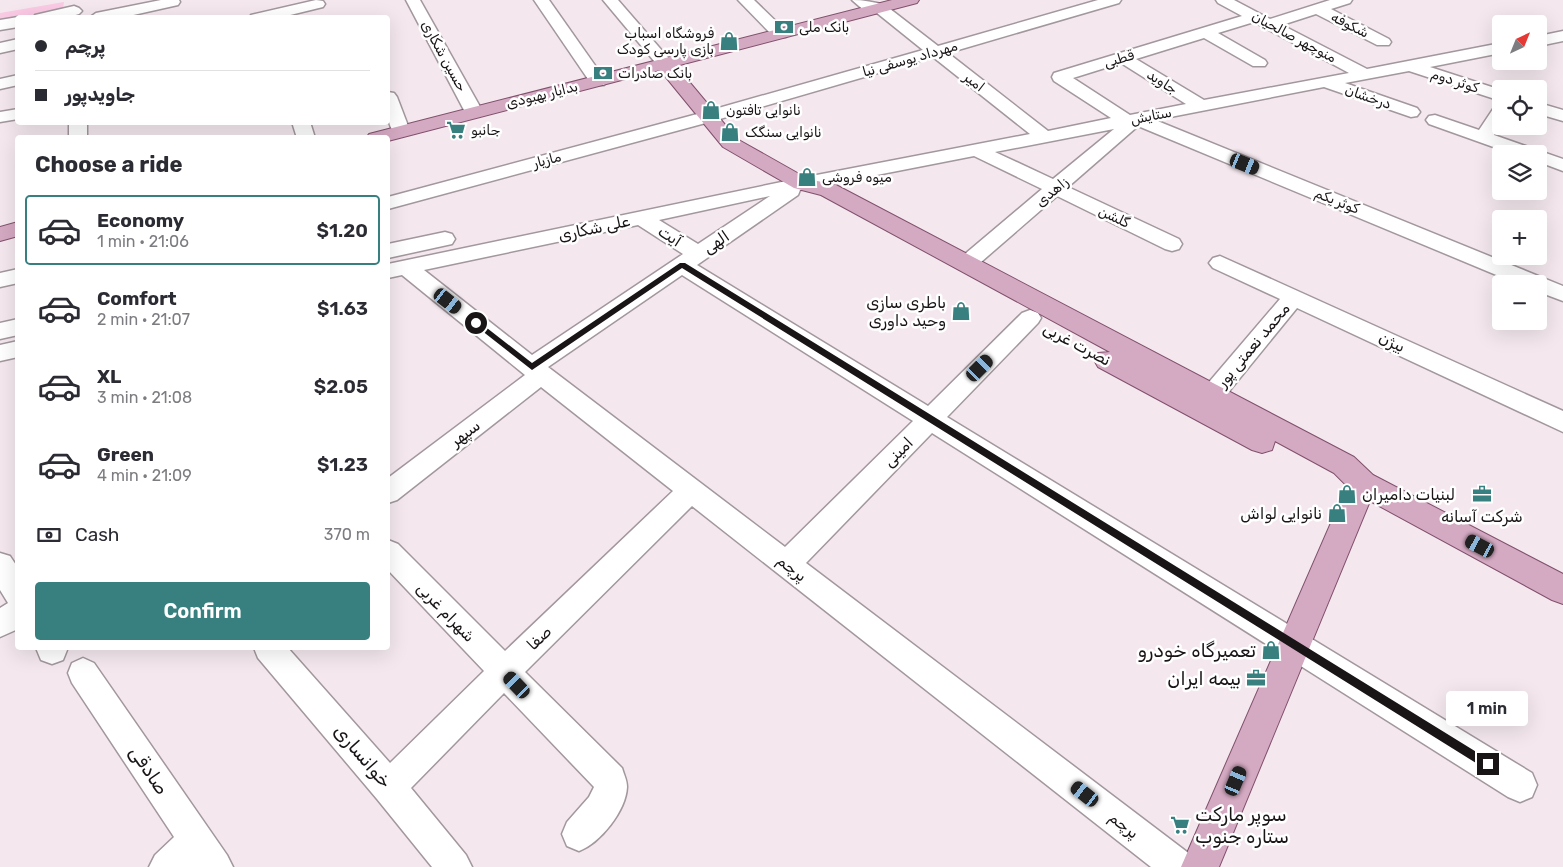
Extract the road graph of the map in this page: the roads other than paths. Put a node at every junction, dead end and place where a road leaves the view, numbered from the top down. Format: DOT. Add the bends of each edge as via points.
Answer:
graph roads {
  1 [pos="413,0"];
  2 [pos="541,0"];
  3 [pos="610,0"];
  4 [pos="745,0"];
  5 [pos="911,0"];
  6 [pos="1114,0"];
  7 [pos="1224,0"];
  8 [pos="1340,1"];
  9 [pos="174,2"];
  10 [pos="76,6"];
  11 [pos="871,6"];
  12 [pos="319,7"];
  13 [pos="1318,8"];
  14 [pos="49,15"];
  15 [pos="111,15"];
  16 [pos="273,15"];
  17 [pos="1262,20"];
  18 [pos="15,22"];
  19 [pos="0,25"];
  20 [pos="1205,32"];
  21 [pos="780,34"];
  22 [pos="1383,42"];
  23 [pos="15,45"];
  24 [pos="0,48"];
  25 [pos="1492,50"];
  26 [pos="936,51"];
  27 [pos="1124,58"];
  28 [pos="1259,63"];
  29 [pos="665,64"];
  30 [pos="1409,66"];
  31 [pos="1364,74"];
  32 [pos="15,81"];
  33 [pos="598,81"];
  34 [pos="1325,82"];
  35 [pos="0,84"];
  36 [pos="1492,93"];
  37 [pos="390,102"];
  38 [pos="1201,106"];
  39 [pos="1547,111"];
  40 [pos="474,112"];
  41 [pos="1411,112"];
  42 [pos="15,115"];
  43 [pos="1563,116"];
  44 [pos="707,117"];
  45 [pos="0,118"];
  46 [pos="1132,120"];
  47 [pos="1435,120"];
  48 [pos="1492,124"];
  49 [pos="402,131"];
  50 [pos="387,135"];
  51 [pos="1045,137"];
  52 [pos="1483,137"];
  53 [pos="1506,145"];
  54 [pos="977,150"];
  55 [pos="1547,159"];
  56 [pos="1563,165"];
  57 [pos="801,184"];
  58 [pos="1055,189"];
  59 [pos="390,202"];
  60 [pos="642,218"];
  61 [pos="15,230"];
  62 [pos="0,234"];
  63 [pos="445,238"];
  64 [pos="1172,244"];
  65 [pos="690,260"];
  66 [pos="1220,262"];
  67 [pos="394,263"];
  68 [pos="966,264"];
  69 [pos="1516,275"];
  70 [pos="15,277"];
  71 [pos="0,280"];
  72 [pos="1547,288"];
  73 [pos="1563,294"];
  74 [pos="1294,297"];
  75 [pos="1030,318"];
  76 [pos="15,328"];
  77 [pos="0,331"];
  78 [pos="15,350"];
  79 [pos="0,353"];
  80 [pos="537,371"];
  81 [pos="1213,394"];
  82 [pos="931,418"];
  83 [pos="1563,422"];
  84 [pos="1363,483"];
  85 [pos="390,490"];
  86 [pos="691,491"];
  87 [pos="390,554"];
  88 [pos="0,564"];
  89 [pos="787,564"];
  90 [pos="15,589"];
  91 [pos="1563,590"];
  92 [pos="15,614"];
  93 [pos="0,624"];
  94 [pos="1295,644"];
  95 [pos="271,650"];
  96 [pos="504,672"];
  97 [pos="83,673"];
  98 [pos="1520,784"];
  99 [pos="389,787"];
  100 [pos="579,834"];
  101 [pos="206,854"];
  102 [pos="167,867"];
  103 [pos="454,867"];
  104 [pos="1179,867"];
  105 [pos="1200,867"];
  1 -- 40 [label="street, حسین شکاری"];
  2 -- 33 [label="street"];
  3 -- 29 [label="street"];
  4 -- 21 [label="street"];
  5 -- 11 [label="main road, بدایار بهبودی"];
  6 -- 26 [label="street, مهرداد یوسفی نیا"];
  7 -- 17 [label="street, منوچهر صالحیان"];
  8 -- 13 [label="street, قطبی"];
  9 -- 15 [label="street"];
  10 -- 14 [label="street"];
  11 -- 21 [label="main road, بدایار بهبودی"];
  11 -- 26 [label="street, امیر"];
  12 -- 16 [label="street"];
  13 -- 17 [label="street, قطبی"];
  13 -- 22 [label="street, شکوفه"];
  17 -- 20 [label="street, قطبی"];
  17 -- 31 [label="street, منوچهر صالحیان"];
  18 -- 19 [label="street"];
  20 -- 27 [label="street, قطبی"];
  20 -- 28 [label="street"];
  21 -- 29 [label="main road, بدایار بهبودی"];
  23 -- 24 [label="street"];
  25 -- 30 [label="street, ستایش"];
  26 -- 44 [label="street, مهرداد یوسفی نیا"];
  26 -- 51 [label="street, امیر"];
  27 -- 38 [label="street, جاوید"];
  27 -- 46 [label="street, قطبی" via="1060,78"];
  29 -- 33 [label="main road, بدایار بهبودی"];
  29 -- 44 [label="main road, نصرت غربی"];
  30 -- 31 [label="street, ستایش"];
  30 -- 36 [label="street, کوثر دوم"];
  31 -- 34 [label="street, ستایش"];
  32 -- 35 [label="street"];
  33 -- 40 [label="main road, بدایار بهبودی"];
  34 -- 38 [label="street, ستایش"];
  34 -- 41 [label="street, درخشان"];
  37 -- 49 [label="street"];
  38 -- 46 [label="street, ستایش"];
  39 -- 43 [label="street"];
  40 -- 49 [label="main road, بدایار بهبودی"];
  42 -- 45 [label="street"];
  44 -- 57 [label="main road, نصرت غربی" via="730,143"];
  44 -- 59 [label="street, مازیار"];
  46 -- 51 [label="street, ستایش"];
  46 -- 58 [label="street, زاهدی"];
  46 -- 69 [label="street, کوثر یکم"];
  47 -- 52 [label="street"];
  48 -- 52 [label="street"];
  49 -- 50 [label="main road, بدایار بهبودی"];
  51 -- 54 [label="street, ستایش"];
  52 -- 53 [label="street"];
  54 -- 57 [label="street, ستایش"];
  54 -- 58 [label="street, گلشن"];
  55 -- 56 [label="street"];
  57 -- 60 [label="street, علی شکاری"];
  57 -- 65 [label="street, الهی"];
  57 -- 68 [label="main road, نصرت غربی" via="828,190"];
  57 -- 75 [label="main road, نصرت غربی" via="814,199"];
  58 -- 64 [label="street, گلشن"];
  58 -- 68 [label="street, زاهدی"];
  60 -- 65 [label="street, آیت"];
  60 -- 67 [label="street, علی شکاری"];
  61 -- 62 [label="main road"];
  63 -- 67 [label="street"];
  65 -- 80 [label="street, الهی"];
  65 -- 82 [label="street, آیت"];
  66 -- 74 [label="street, بیژن"];
  67 -- 80 [label="street, پرچم"];
  68 -- 81 [label="main road, نصرت غربی"];
  70 -- 71 [label="street"];
  72 -- 73 [label="street, کوثر یکم"];
  74 -- 81 [label="street, محمد نعمتی پور"];
  74 -- 83 [label="street, بیژن"];
  75 -- 82 [label="street, امینی"];
  75 -- 84 [label="main road, نصرت غربی" via="1334,480"];
  76 -- 77 [label="street"];
  78 -- 79 [label="street"];
  80 -- 85 [label="street, سپهر"];
  80 -- 86 [label="street, پرچم"];
  81 -- 84 [label="main road, نصرت غربی" via="1344,465"];
  82 -- 89 [label="street, امینی"];
  82 -- 94 [label="street, آیت"];
  84 -- 91 [label="main road, نصرت غربی"];
  84 -- 94 [label="main road"];
  86 -- 89 [label="street, پرچم"];
  86 -- 96 [label="street, صفا"];
  87 -- 96 [label="street, شهرام غربی"];
  88 -- 90 [label="street"];
  89 -- 104 [label="street, پرچم"];
  92 -- 93 [label="street"];
  94 -- 98 [label="street, آیت"];
  94 -- 105 [label="main road"];
  95 -- 99 [label="street, خوانساری"];
  96 -- 99 [label="street, صفا"];
  96 -- 100 [label="street, شهرام غربی" via="610,780 609,798"];
  97 -- 101 [label="street, صادقی"];
  99 -- 103 [label="street, خوانساری"];
  101 -- 102 [label="street"];
}
